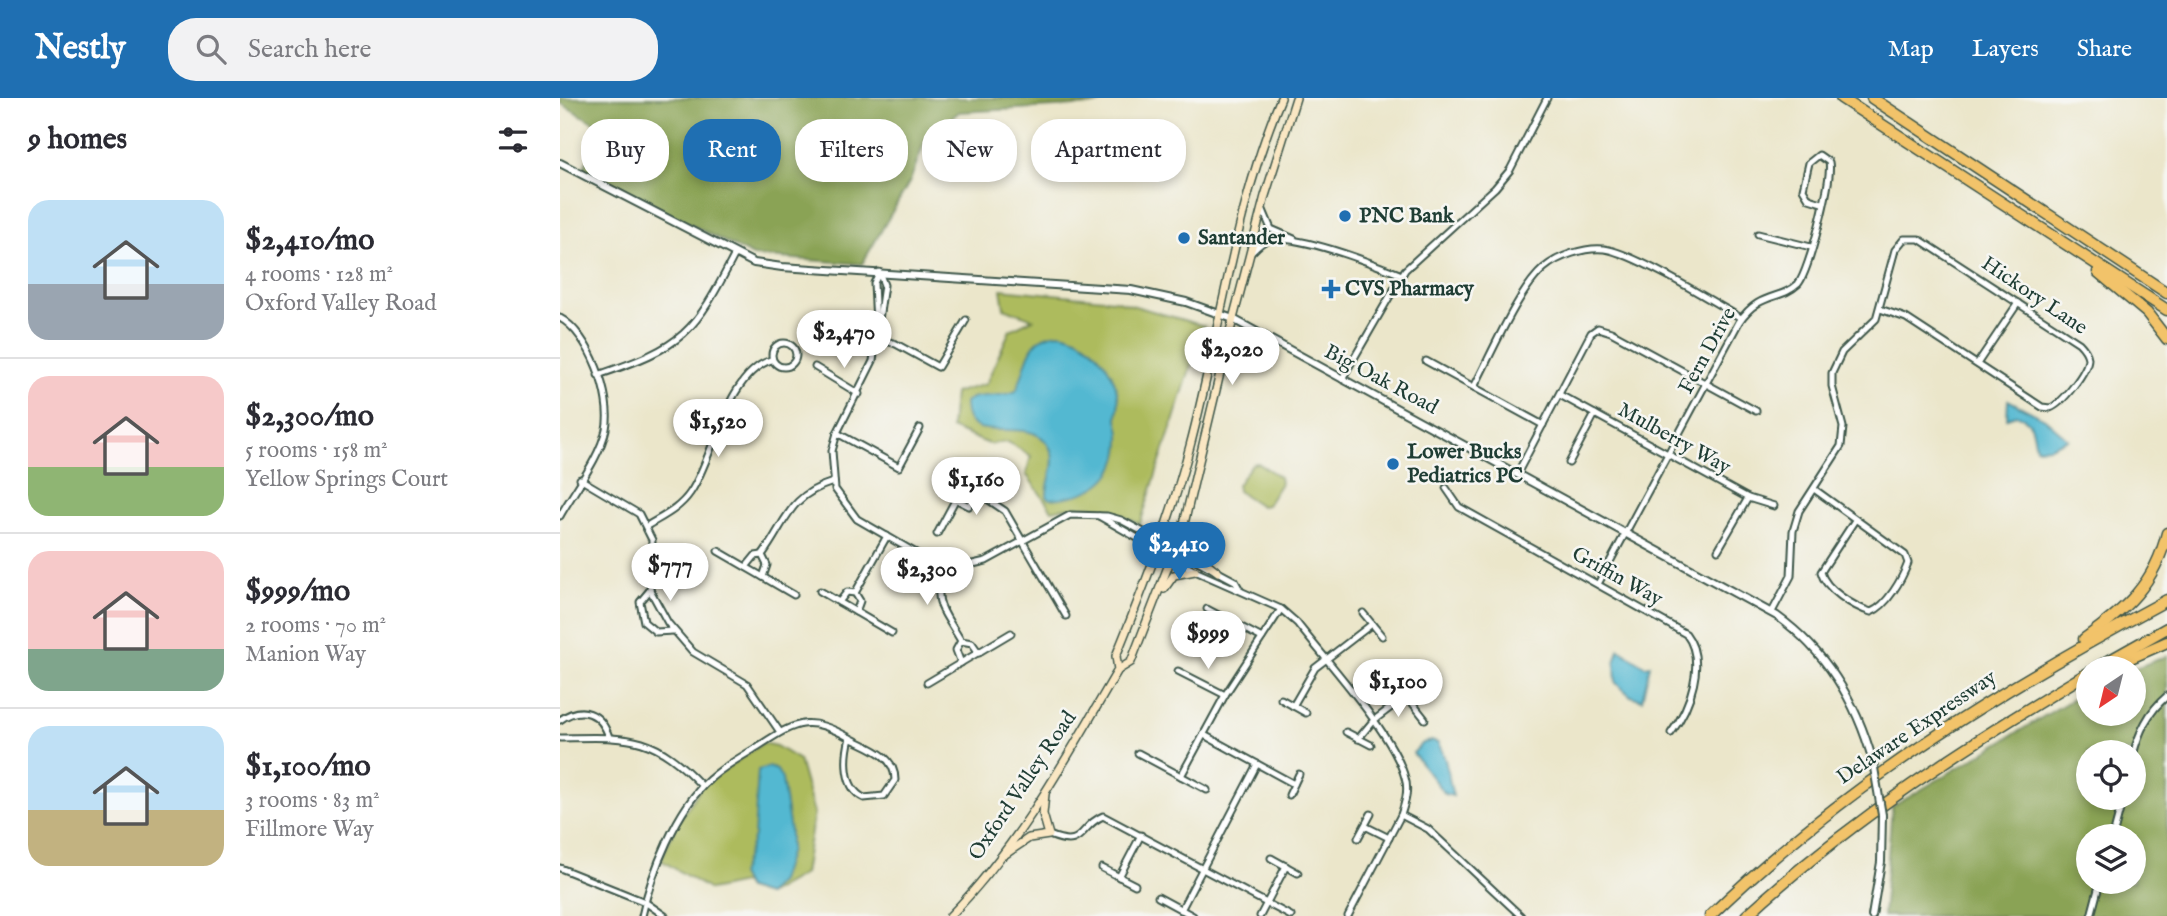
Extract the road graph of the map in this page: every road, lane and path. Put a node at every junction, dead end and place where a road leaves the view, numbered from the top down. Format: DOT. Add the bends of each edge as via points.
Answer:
graph roads {
  1 [pos="1281,98"];
  2 [pos="1296,98"];
  3 [pos="1547,98"];
  4 [pos="1841,98"];
  5 [pos="1872,98"];
  6 [pos="560,163"];
  7 [pos="1822,203"];
  8 [pos="1262,208"];
  9 [pos="1758,234"];
  10 [pos="1303,243"];
  11 [pos="2062,243"];
  12 [pos="1811,247"];
  13 [pos="1250,253"];
  14 [pos="735,254"];
  15 [pos="880,272"];
  16 [pos="1402,275"];
  17 [pos="2164,290"];
  18 [pos="2018,303"];
  19 [pos="1880,309"];
  20 [pos="2167,310"];
  21 [pos="1219,315"];
  22 [pos="560,318"];
  23 [pos="1741,318"];
  24 [pos="1233,319"];
  25 [pos="966,320"];
  26 [pos="877,327"];
  27 [pos="876,338"];
  28 [pos="2167,340"];
  29 [pos="771,360"];
  30 [pos="1426,361"];
  31 [pos="1978,364"];
  32 [pos="815,368"];
  33 [pos="598,375"];
  34 [pos="1342,379"];
  35 [pos="1707,384"];
  36 [pos="1474,387"];
  37 [pos="859,394"];
  38 [pos="1560,395"];
  39 [pos="1756,411"];
  40 [pos="1595,414"];
  41 [pos="1544,425"];
  42 [pos="920,428"];
  43 [pos="837,433"];
  44 [pos="1669,453"];
  45 [pos="1569,463"];
  46 [pos="1517,474"];
  47 [pos="580,479"];
  48 [pos="833,482"];
  49 [pos="1447,488"];
  50 [pos="1814,489"];
  51 [pos="977,492"];
  52 [pos="1748,498"];
  53 [pos="955,499"];
  54 [pos="1774,506"];
  55 [pos="560,516"];
  56 [pos="1099,516"];
  57 [pos="1855,520"];
  58 [pos="647,526"];
  59 [pos="1183,528"];
  60 [pos="1626,532"];
  61 [pos="2167,533"];
  62 [pos="937,534"];
  63 [pos="887,536"];
  64 [pos="1023,540"];
  65 [pos="1141,541"];
  66 [pos="1159,547"];
  67 [pos="1718,550"];
  68 [pos="718,551"];
  69 [pos="762,555"];
  70 [pos="1174,556"];
  71 [pos="1153,562"];
  72 [pos="944,566"];
  73 [pos="746,567"];
  74 [pos="1195,571"];
  75 [pos="1218,572"];
  76 [pos="763,578"];
  77 [pos="1598,584"];
  78 [pos="650,590"];
  79 [pos="1240,590"];
  80 [pos="820,591"];
  81 [pos="855,593"];
  82 [pos="794,595"];
  83 [pos="1159,596"];
  84 [pos="2167,600"];
  85 [pos="839,602"];
  86 [pos="1207,609"];
  87 [pos="1281,609"];
  88 [pos="856,612"];
  89 [pos="1363,612"];
  90 [pos="1772,612"];
  91 [pos="1066,616"];
  92 [pos="1372,624"];
  93 [pos="2167,628"];
  94 [pos="673,631"];
  95 [pos="892,633"];
  96 [pos="1011,633"];
  97 [pos="1382,636"];
  98 [pos="1262,638"];
  99 [pos="961,641"];
  100 [pos="2167,642"];
  101 [pos="979,653"];
  102 [pos="2117,656"];
  103 [pos="2135,656"];
  104 [pos="1325,660"];
  105 [pos="961,663"];
  106 [pos="2041,669"];
  107 [pos="1118,670"];
  108 [pos="1178,671"];
  109 [pos="1388,672"];
  110 [pos="2076,682"];
  111 [pos="927,683"];
  112 [pos="1225,695"];
  113 [pos="1406,696"];
  114 [pos="2167,696"];
  115 [pos="1281,699"];
  116 [pos="1293,706"];
  117 [pos="1306,713"];
  118 [pos="1425,719"];
  119 [pos="560,720"];
  120 [pos="1373,721"];
  121 [pos="780,732"];
  122 [pos="1346,733"];
  123 [pos="1671,733"];
  124 [pos="1204,735"];
  125 [pos="609,737"];
  126 [pos="560,738"];
  127 [pos="850,738"];
  128 [pos="1358,739"];
  129 [pos="2139,740"];
  130 [pos="1371,746"];
  131 [pos="1139,752"];
  132 [pos="1256,764"];
  133 [pos="1300,774"];
  134 [pos="1181,776"];
  135 [pos="1294,784"];
  136 [pos="702,786"];
  137 [pos="1207,790"];
  138 [pos="1046,791"];
  139 [pos="1289,795"];
  140 [pos="1371,814"];
  141 [pos="1401,815"];
  142 [pos="1365,826"];
  143 [pos="1049,835"];
  144 [pos="1141,835"];
  145 [pos="1358,838"];
  146 [pos="1389,838"];
  147 [pos="1270,858"];
  148 [pos="998,860"];
  149 [pos="1286,866"];
  150 [pos="560,868"];
  151 [pos="1102,868"];
  152 [pos="1202,868"];
  153 [pos="1298,873"];
  154 [pos="1119,877"];
  155 [pos="1135,885"];
  156 [pos="2097,894"];
  157 [pos="1158,897"];
  158 [pos="645,902"];
  159 [pos="1267,903"];
  160 [pos="1181,910"];
  161 [pos="642,916"];
  162 [pos="665,916"];
  163 [pos="950,916"];
  164 [pos="1193,916"];
  165 [pos="1260,916"];
  166 [pos="1292,916"];
  167 [pos="1348,916"];
  168 [pos="1521,916"];
  169 [pos="1710,916"];
  170 [pos="1746,916"];
  171 [pos="1872,916"];
  172 [pos="2091,916"];
  1 -- 21 [label="main road, Oxford Valley Road" via="1250,191"];
  2 -- 8 [label="main road, Oxford Valley Road"];
  3 -- 16 [label="street" via="1510,170"];
  4 -- 11 [label="highway"];
  5 -- 17 [label="highway"];
  6 -- 14 [label="street, Big Oak Road"];
  7 -- 7 [label="street, Fern Drive" via="1831,169 1819,155 1809,163 1803,189 1809,199"];
  7 -- 12 [label="street, Fern Drive"];
  8 -- 10 [label="street" via="1271,229"];
  8 -- 13 [label="main road, Oxford Valley Road"];
  9 -- 12 [label="street"];
  10 -- 13 [label="street" via="1272,239"];
  10 -- 16 [label="street"];
  11 -- 20 [label="highway"];
  11 -- 28 [label="highway" via="2138,305"];
  12 -- 23 [label="street, Fern Drive" via="1796,286 1761,299"];
  13 -- 24 [label="main road, Oxford Valley Road"];
  14 -- 15 [label="street, Big Oak Road" via="782,267"];
  14 -- 33 [label="street" via="706,309 677,340 655,355"];
  15 -- 21 [label="street, Big Oak Road" via="1131,290"];
  15 -- 26 [label="street" via="884,285"];
  15 -- 26 [label="street" via="874,283"];
  16 -- 34 [label="street"];
  18 -- 19 [label="street, Hickory Lane" via="1912,237 1898,243"];
  18 -- 31 [label="street"];
  18 -- 31 [label="street, Hickory Lane" via="2079,343 2088,356 2087,365 2062,401 2050,408"];
  19 -- 31 [label="street, Hickory Lane" via="1906,318"];
  19 -- 50 [label="street, Hickory Lane" via="1876,319 1842,352 1832,373 1843,436"];
  21 -- 24 [label="street, Big Oak Road"];
  21 -- 66 [label="main road, Oxford Valley Road" via="1190,446"];
  22 -- 33 [label="street" via="585,340"];
  23 -- 35 [label="street, Fern Drive"];
  23 -- 36 [label="street" via="1638,263 1592,248 1545,267 1528,285"];
  24 -- 34 [label="street, Big Oak Road"];
  24 -- 59 [label="main road, Oxford Valley Road"];
  25 -- 27 [label="street" via="938,367"];
  26 -- 27 [label="street"];
  27 -- 37 [label="street" via="873,361"];
  29 -- 29 [label="street" via="778,345 788,344 795,350 796,359 786,368"];
  29 -- 58 [label="street" via="755,369 733,399 690,493 676,509"];
  30 -- 36 [label="street"];
  32 -- 37 [label="street"];
  33 -- 47 [label="street" via="606,428"];
  34 -- 46 [label="street, Big Oak Road"];
  35 -- 38 [label="street" via="1598,328 1591,333"];
  35 -- 39 [label="street"];
  35 -- 44 [label="street, Fern Drive"];
  36 -- 41 [label="street"];
  37 -- 43 [label="street"];
  38 -- 40 [label="street, Mulberry Way"];
  38 -- 41 [label="street"];
  40 -- 44 [label="street, Mulberry Way"];
  40 -- 45 [label="street"];
  41 -- 46 [label="street"];
  42 -- 43 [label="street" via="899,467"];
  43 -- 48 [label="street" via="832,451"];
  44 -- 52 [label="street, Mulberry Way"];
  44 -- 60 [label="street, Fern Drive"];
  46 -- 60 [label="street, Big Oak Road"];
  47 -- 55 [label="street"];
  47 -- 58 [label="street" via="632,508"];
  48 -- 63 [label="street" via="852,514"];
  48 -- 69 [label="street" via="792,505"];
  49 -- 77 [label="street, Griffin Way" via="1459,507"];
  50 -- 57 [label="street"];
  50 -- 90 [label="street, Hickory Lane" via="1799,512 1793,531 1791,576"];
  51 -- 53 [label="street" via="964,485"];
  51 -- 53 [label="street" via="969,506"];
  51 -- 64 [label="street" via="1005,511"];
  52 -- 54 [label="street, Mulberry Way"];
  52 -- 67 [label="street"];
  53 -- 62 [label="street"];
  56 -- 64 [label="street" via="1070,515"];
  56 -- 65 [label="street"];
  56 -- 66 [label="street" via="1121,520"];
  57 -- 57 [label="street" via="1905,555 1908,563 1881,606 1871,612 1825,583 1821,572"];
  58 -- 78 [label="street" via="652,548"];
  59 -- 70 [label="main road, Oxford Valley Road"];
  59 -- 75 [label="main road" via="1191,551"];
  60 -- 77 [label="street, Fern Drive"];
  60 -- 90 [label="street, Big Oak Road"];
  61 -- 106 [label="highway" via="2156,568 2135,599"];
  63 -- 72 [label="street"];
  63 -- 81 [label="street"];
  64 -- 72 [label="street" via="981,564"];
  64 -- 91 [label="street"];
  65 -- 66 [label="street"];
  65 -- 71 [label="main road"];
  66 -- 70 [label="street"];
  66 -- 71 [label="main road, Oxford Valley Road"];
  68 -- 73 [label="street"];
  69 -- 73 [label="street"];
  69 -- 76 [label="street" via="767,565"];
  70 -- 74 [label="street"];
  70 -- 75 [label="street"];
  70 -- 83 [label="main road, Oxford Valley Road"];
  71 -- 107 [label="main road, Oxford Valley Road" via="1116,656"];
  72 -- 99 [label="street" via="938,601"];
  73 -- 76 [label="street"];
  74 -- 79 [label="street"];
  74 -- 83 [label="main road" via="1174,575"];
  75 -- 79 [label="street" via="1235,581"];
  76 -- 82 [label="street"];
  77 -- 123 [label="street, Griffin Way" via="1679,630 1692,643 1697,665 1682,719"];
  78 -- 94 [label="street"];
  78 -- 94 [label="street" via="640,602 644,622 662,634"];
  79 -- 87 [label="street"];
  80 -- 85 [label="street"];
  81 -- 85 [label="street" via="847,592"];
  81 -- 88 [label="street" via="860,601"];
  83 -- 107 [label="main road, Oxford Valley Road" via="1131,662"];
  84 -- 106 [label="highway, Delaware Expressway"];
  85 -- 88 [label="street"];
  86 -- 98 [label="street"];
  87 -- 98 [label="street"];
  87 -- 104 [label="street"];
  88 -- 95 [label="street"];
  89 -- 92 [label="street"];
  90 -- 171 [label="street, Big Oak Road, bridge" via="1808,641 1828,665 1853,708 1873,762 1882,815 1881,862"];
  92 -- 97 [label="street"];
  92 -- 104 [label="street"];
  93 -- 102 [label="highway"];
  94 -- 121 [label="street" via="693,652 747,684"];
  96 -- 101 [label="street"];
  98 -- 112 [label="street"];
  99 -- 101 [label="street" via="972,643"];
  99 -- 105 [label="street" via="956,650"];
  100 -- 103 [label="highway"];
  101 -- 105 [label="street"];
  104 -- 116 [label="street" via="1314,668"];
  104 -- 120 [label="street"];
  105 -- 111 [label="street"];
  106 -- 169 [label="highway, Delaware Expressway" via="1961,717 1845,800"];
  107 -- 138 [label="main road, Oxford Valley Road"];
  108 -- 112 [label="street"];
  109 -- 113 [label="street"];
  110 -- 170 [label="highway, Delaware Expressway" via="1861,818"];
  112 -- 124 [label="street"];
  113 -- 118 [label="street"];
  113 -- 120 [label="street"];
  114 -- 129 [label="street" via="2147,719"];
  115 -- 116 [label="street"];
  116 -- 117 [label="street"];
  119 -- 125 [label="street" via="578,712 592,713"];
  120 -- 128 [label="street"];
  120 -- 141 [label="street" via="1406,780"];
  121 -- 127 [label="street" via="815,722"];
  121 -- 136 [label="street"];
  122 -- 128 [label="street"];
  124 -- 132 [label="street"];
  124 -- 134 [label="street"];
  125 -- 126 [label="street"];
  125 -- 136 [label="street" via="657,747"];
  127 -- 127 [label="street" via="892,764 895,780 884,796 864,798 849,785"];
  128 -- 130 [label="street"];
  131 -- 134 [label="street"];
  132 -- 135 [label="street"];
  132 -- 152 [label="street"];
  133 -- 135 [label="street"];
  134 -- 137 [label="street"];
  135 -- 139 [label="street"];
  136 -- 158 [label="street" via="676,825"];
  138 -- 143 [label="main road" via="1042,814"];
  138 -- 148 [label="main road, Oxford Valley Road"];
  140 -- 142 [label="street"];
  141 -- 146 [label="street"];
  141 -- 168 [label="street" via="1428,829"];
  142 -- 145 [label="street"];
  142 -- 146 [label="street"];
  143 -- 144 [label="street" via="1064,841 1078,839 1103,817"];
  143 -- 148 [label="main road" via="1029,838"];
  144 -- 152 [label="street"];
  144 -- 154 [label="street"];
  146 -- 167 [label="street"];
  147 -- 149 [label="street"];
  148 -- 163 [label="main road, Oxford Valley Road"];
  149 -- 153 [label="street"];
  149 -- 159 [label="street"];
  150 -- 158 [label="street"];
  151 -- 154 [label="street"];
  152 -- 159 [label="street"];
  152 -- 160 [label="street"];
  154 -- 155 [label="street"];
  156 -- 172 [label="street"];
  157 -- 160 [label="street"];
  158 -- 161 [label="street"];
  158 -- 162 [label="street"];
  159 -- 165 [label="street"];
  159 -- 166 [label="street"];
  160 -- 164 [label="street"];
}
